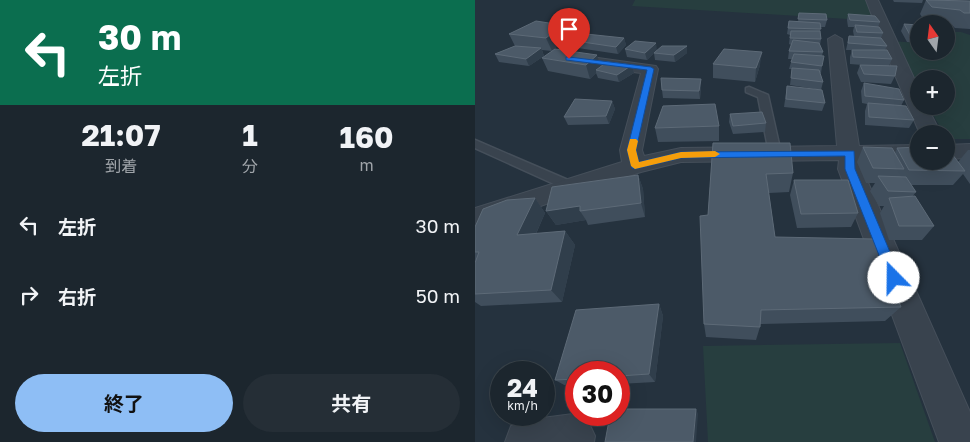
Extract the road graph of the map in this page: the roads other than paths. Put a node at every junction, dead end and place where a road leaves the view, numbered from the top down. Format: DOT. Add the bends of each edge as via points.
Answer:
graph roads {
  1 [pos="872,0"];
  2 [pos="835,39"];
  3 [pos="569,59"];
  4 [pos="749,90"];
  5 [pos="927,125"];
  6 [pos="475,144"];
  7 [pos="970,151"];
  8 [pos="910,152"];
  9 [pos="955,152"];
  10 [pos="775,153"];
  11 [pos="850,153"];
  12 [pos="635,166"];
  13 [pos="570,186"];
  14 [pos="475,220"];
  15 [pos="527,442"];
  16 [pos="572,442"];
  17 [pos="961,442"];
  1 -- 5 [label="street"];
  2 -- 11 [label="street"];
  3 -- 12 [label="street" via="651,69 631,150"];
  4 -- 10 [label="lane" via="763,95"];
  6 -- 13 [label="lane"];
  7 -- 9 [label="street"];
  8 -- 11 [label="street"];
  10 -- 11 [label="street"];
  10 -- 12 [label="street" via="681,155"];
  11 -- 17 [label="street" via="850,169"];
  12 -- 13 [label="street"];
  13 -- 14 [label="street"];
  15 -- 16 [label="street" via="573,436"];
}
